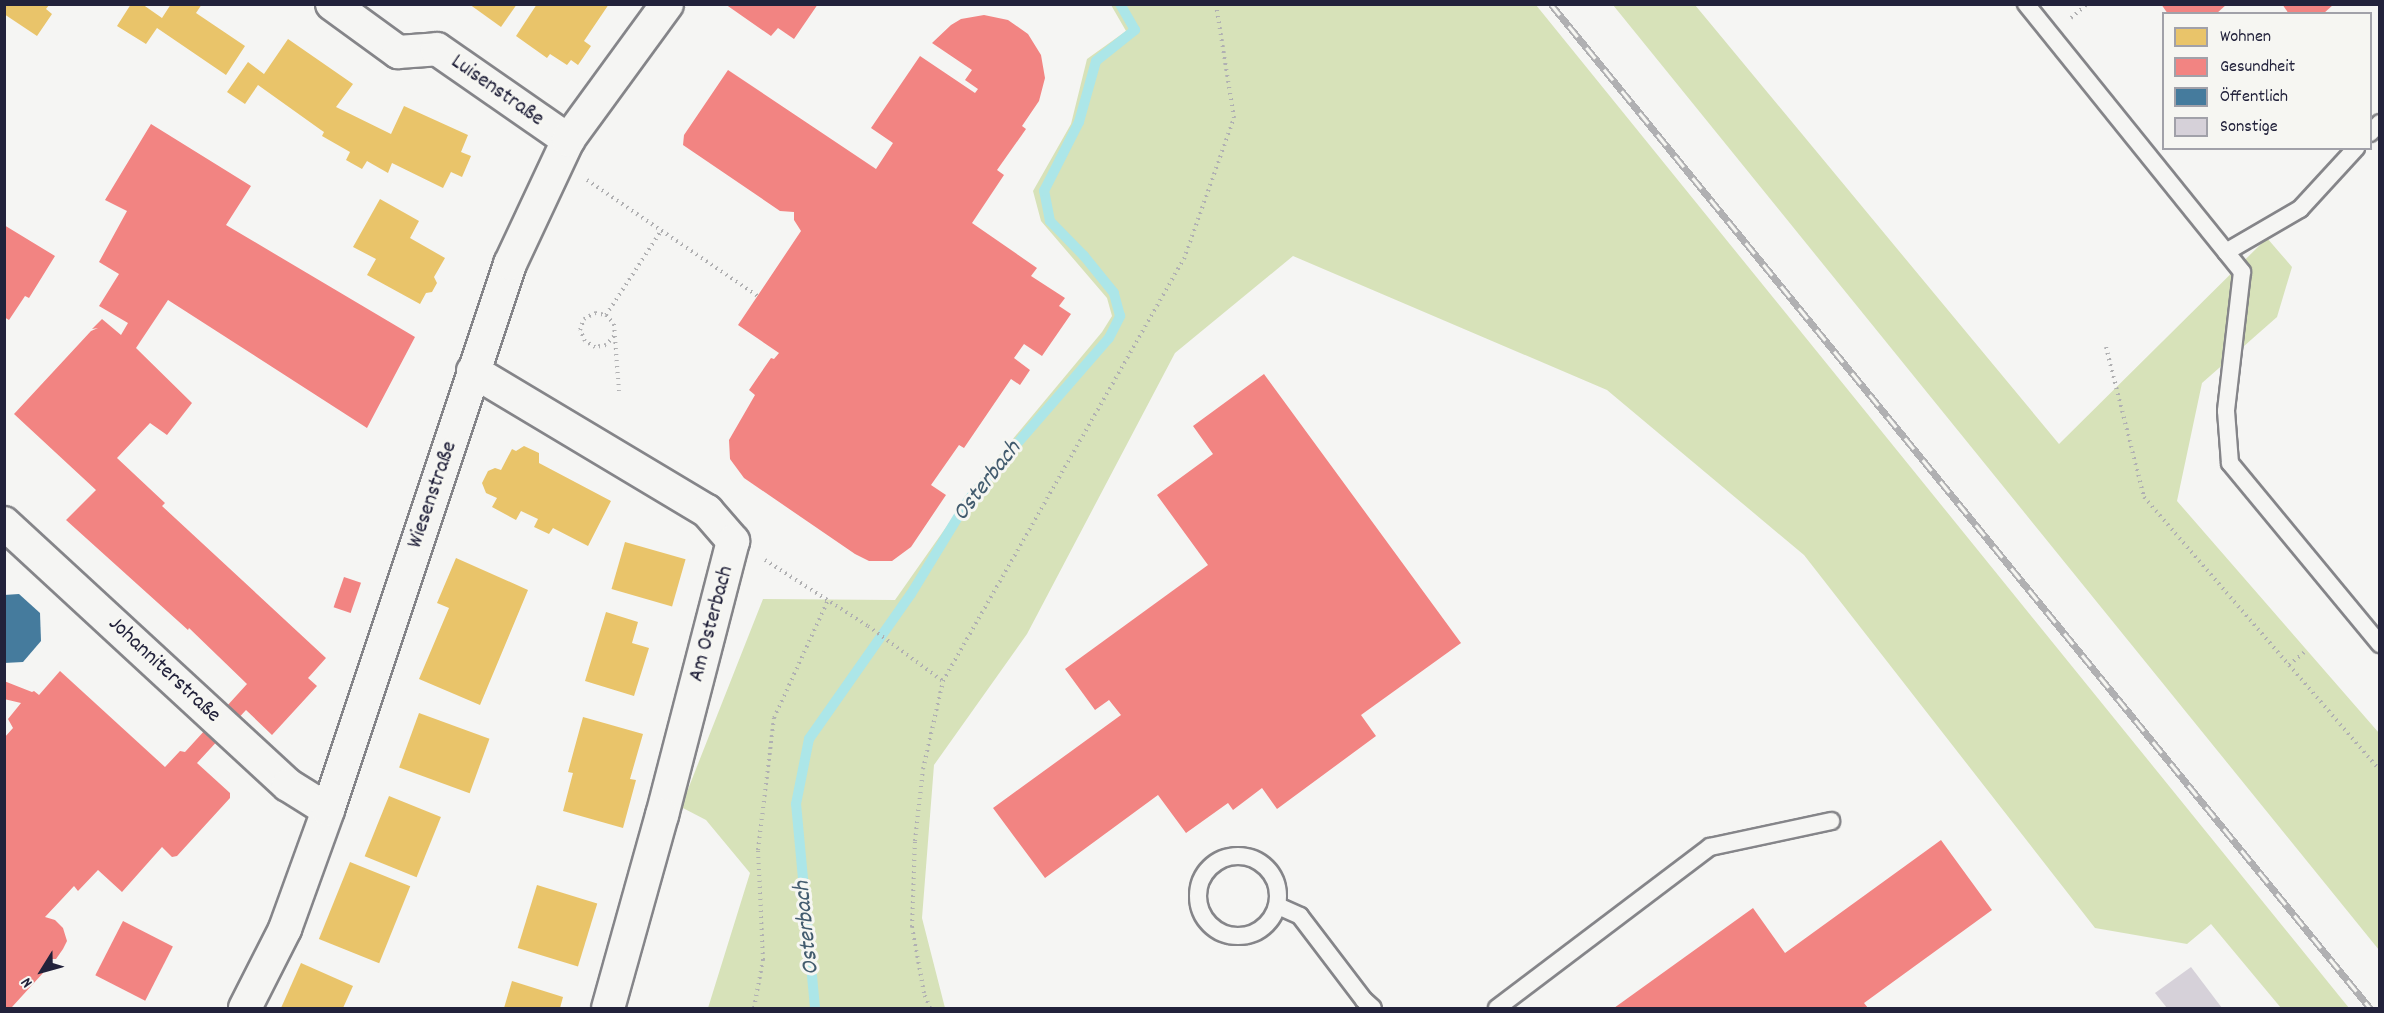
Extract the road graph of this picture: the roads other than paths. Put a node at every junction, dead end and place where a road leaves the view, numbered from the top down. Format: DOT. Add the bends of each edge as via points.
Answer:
graph roads {
  1 [pos="332,4"];
  2 [pos="668,4"];
  3 [pos="2026,4"];
  4 [pos="563,150"];
  5 [pos="2354,150"];
  6 [pos="2226,252"];
  7 [pos="473,371"];
  8 [pos="4,523"];
  9 [pos="2379,644"];
  10 [pos="328,810"];
  11 [pos="1831,821"];
  12 [pos="1278,906"];
  13 [pos="245,1008"];
  14 [pos="608,1008"];
  15 [pos="1373,1008"];
  16 [pos="1497,1008"];
  1 -- 4 [label="street, Luisenstraße" via="398,52 437,49"];
  2 -- 4 [label="street, Wiesenstraße"];
  3 -- 6 [label="lane"];
  4 -- 7 [label="street, Wiesenstraße" via="510,264"];
  5 -- 6 [label="lane" via="2300,209"];
  6 -- 9 [label="lane" via="2242,272 2226,411 2230,463"];
  7 -- 10 [label="street, Wiesenstraße"];
  7 -- 14 [label="street, Am Osterbach" via="707,511 733,541"];
  8 -- 10 [label="street, Johanniterstraße" via="288,785"];
  10 -- 13 [label="street, Wiesenstraße" via="285,929"];
  11 -- 16 [label="lane" via="1710,847"];
  12 -- 12 [label="lane" via="1273,918 1254,933 1228,935 1216,930 1199,908 1200,881 1218,861 1244,856 1268,868 1279,893"];
  12 -- 15 [label="lane" via="1300,916"];
}
